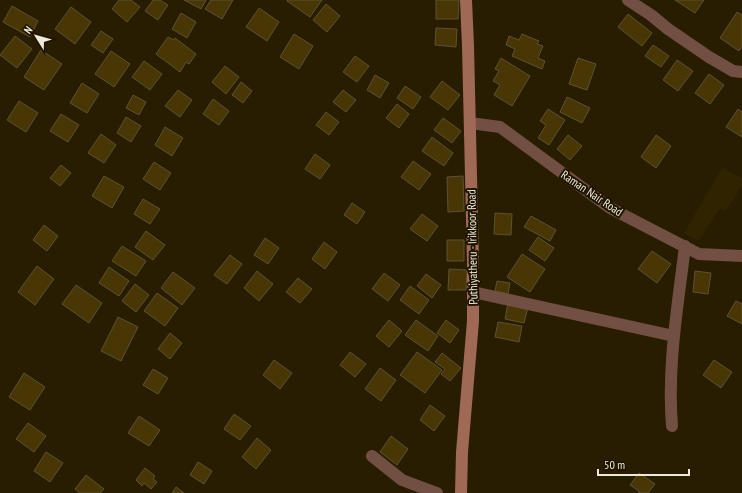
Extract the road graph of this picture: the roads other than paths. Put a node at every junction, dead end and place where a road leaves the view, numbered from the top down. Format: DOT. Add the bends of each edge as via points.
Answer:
graph roads {
  1 [pos="466,0"];
  2 [pos="628,0"];
  3 [pos="742,72"];
  4 [pos="470,123"];
  5 [pos="685,246"];
  6 [pos="742,256"];
  7 [pos="473,292"];
  8 [pos="674,336"];
  9 [pos="672,426"];
  10 [pos="372,456"];
  11 [pos="437,493"];
  12 [pos="462,493"];
  1 -- 4 [label="main road, Puthiyatheru - Irikkoor Road"];
  2 -- 3 [label="street" via="709,57 733,71"];
  4 -- 5 [label="street, Raman Nair Road" via="500,127 610,208"];
  4 -- 7 [label="main road, Puthiyatheru - Irikkoor Road"];
  5 -- 6 [label="street, Raman Nair Road" via="699,254"];
  5 -- 8 [label="street"];
  7 -- 8 [label="street"];
  7 -- 12 [label="main road, Puthiyatheru - Irikkoor Road" via="462,452"];
  8 -- 9 [label="street" via="670,403"];
  10 -- 11 [label="street" via="402,480"];
}
